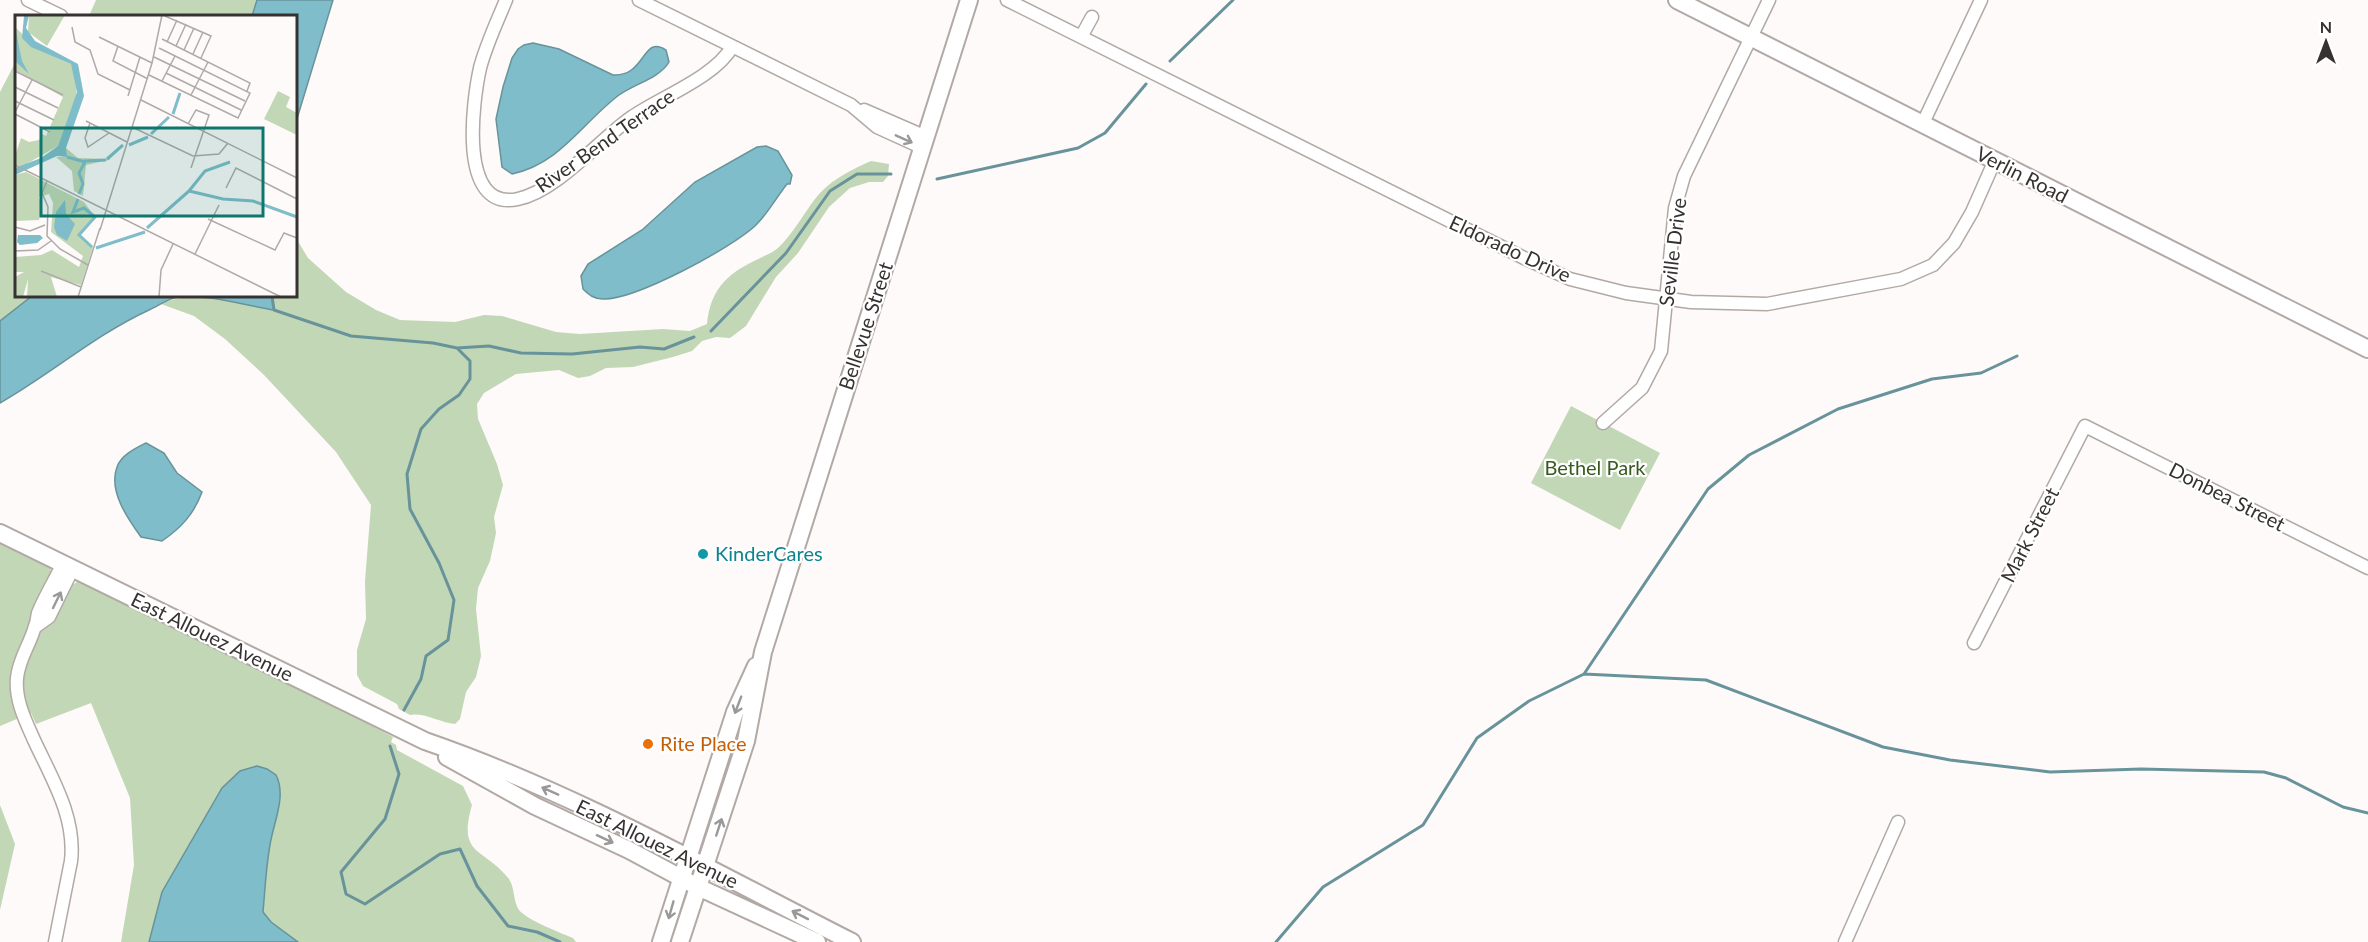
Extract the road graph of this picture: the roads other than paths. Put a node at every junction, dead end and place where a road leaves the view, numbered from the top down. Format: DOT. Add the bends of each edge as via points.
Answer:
graph roads {
  1 [pos="28,0"];
  2 [pos="506,0"];
  3 [pos="639,0"];
  4 [pos="969,0"];
  5 [pos="1007,0"];
  6 [pos="1677,0"];
  7 [pos="1769,0"];
  8 [pos="1981,0"];
  9 [pos="59,15"];
  10 [pos="1092,17"];
  11 [pos="1081,37"];
  12 [pos="1752,38"];
  13 [pos="732,47"];
  14 [pos="1923,123"];
  15 [pos="925,142"];
  16 [pos="1995,160"];
  17 [pos="1668,298"];
  18 [pos="2368,349"];
  19 [pos="1603,423"];
  20 [pos="2085,426"];
  21 [pos="0,532"];
  22 [pos="68,566"];
  23 [pos="2368,568"];
  24 [pos="1974,643"];
  25 [pos="763,652"];
  26 [pos="425,741"];
  27 [pos="1898,822"];
  28 [pos="689,858"];
  29 [pos="706,867"];
  30 [pos="681,878"];
  31 [pos="698,887"];
  32 [pos="55,942"];
  33 [pos="661,942"];
  34 [pos="680,942"];
  35 [pos="817,942"];
  36 [pos="852,942"];
  37 [pos="1845,942"];
  1 -- 9 [label="street"];
  2 -- 13 [label="street, River Bend Terrace" via="485,51 474,108 474,165 478,179 501,199 517,200 560,177 632,117 712,69"];
  3 -- 13 [label="street"];
  4 -- 15 [label="street, Bellevue Street"];
  5 -- 11 [label="street, Eldorado Drive"];
  6 -- 12 [label="street, Verlin Road"];
  7 -- 12 [label="street, Seville Drive"];
  8 -- 14 [label="street"];
  10 -- 11 [label="street"];
  11 -- 17 [label="street, Eldorado Drive" via="1570,279 1626,293"];
  12 -- 14 [label="street, Verlin Road"];
  12 -- 17 [label="street, Seville Drive" via="1684,177 1675,208"];
  13 -- 15 [label="street" via="852,105 877,128"];
  14 -- 16 [label="street, Verlin Road"];
  15 -- 25 [label="street, Bellevue Street"];
  16 -- 17 [label="street, Eldorado Drive" via="1954,243 1933,265 1901,279 1767,303"];
  16 -- 18 [label="street, Verlin Road"];
  17 -- 19 [label="street, Seville Drive" via="1661,351 1652,370 1642,388"];
  20 -- 23 [label="street, Donbea Street"];
  20 -- 24 [label="street, Mark Street"];
  21 -- 22 [label="street, East Allouez Avenue"];
  22 -- 26 [label="street, East Allouez Avenue"];
  22 -- 32 [label="street" via="49,617 35,627 20,662 17,687 24,718 65,807 72,849"];
  25 -- 28 [label="street, Bellevue Street, one-way" via="735,712"];
  29 -- 25 [label="street, Bellevue Street, one-way" via="749,731"];
  28 -- 26 [label="street, East Allouez Avenue, one-way" via="469,756"];
  26 -- 30 [label="street, East Allouez Avenue, one-way" via="535,806"];
  27 -- 37 [label="street"];
  28 -- 29 [label="street, East Allouez Avenue"];
  28 -- 30 [label="street, Bellevue Street"];
  29 -- 31 [label="street, Bellevue Street"];
  36 -- 29 [label="street, East Allouez Avenue, one-way"];
  30 -- 31 [label="street, East Allouez Avenue"];
  30 -- 33 [label="street, Bellevue Street, one-way"];
  31 -- 34 [label="street, Bellevue Street"];
  31 -- 35 [label="street, East Allouez Avenue"];
}
